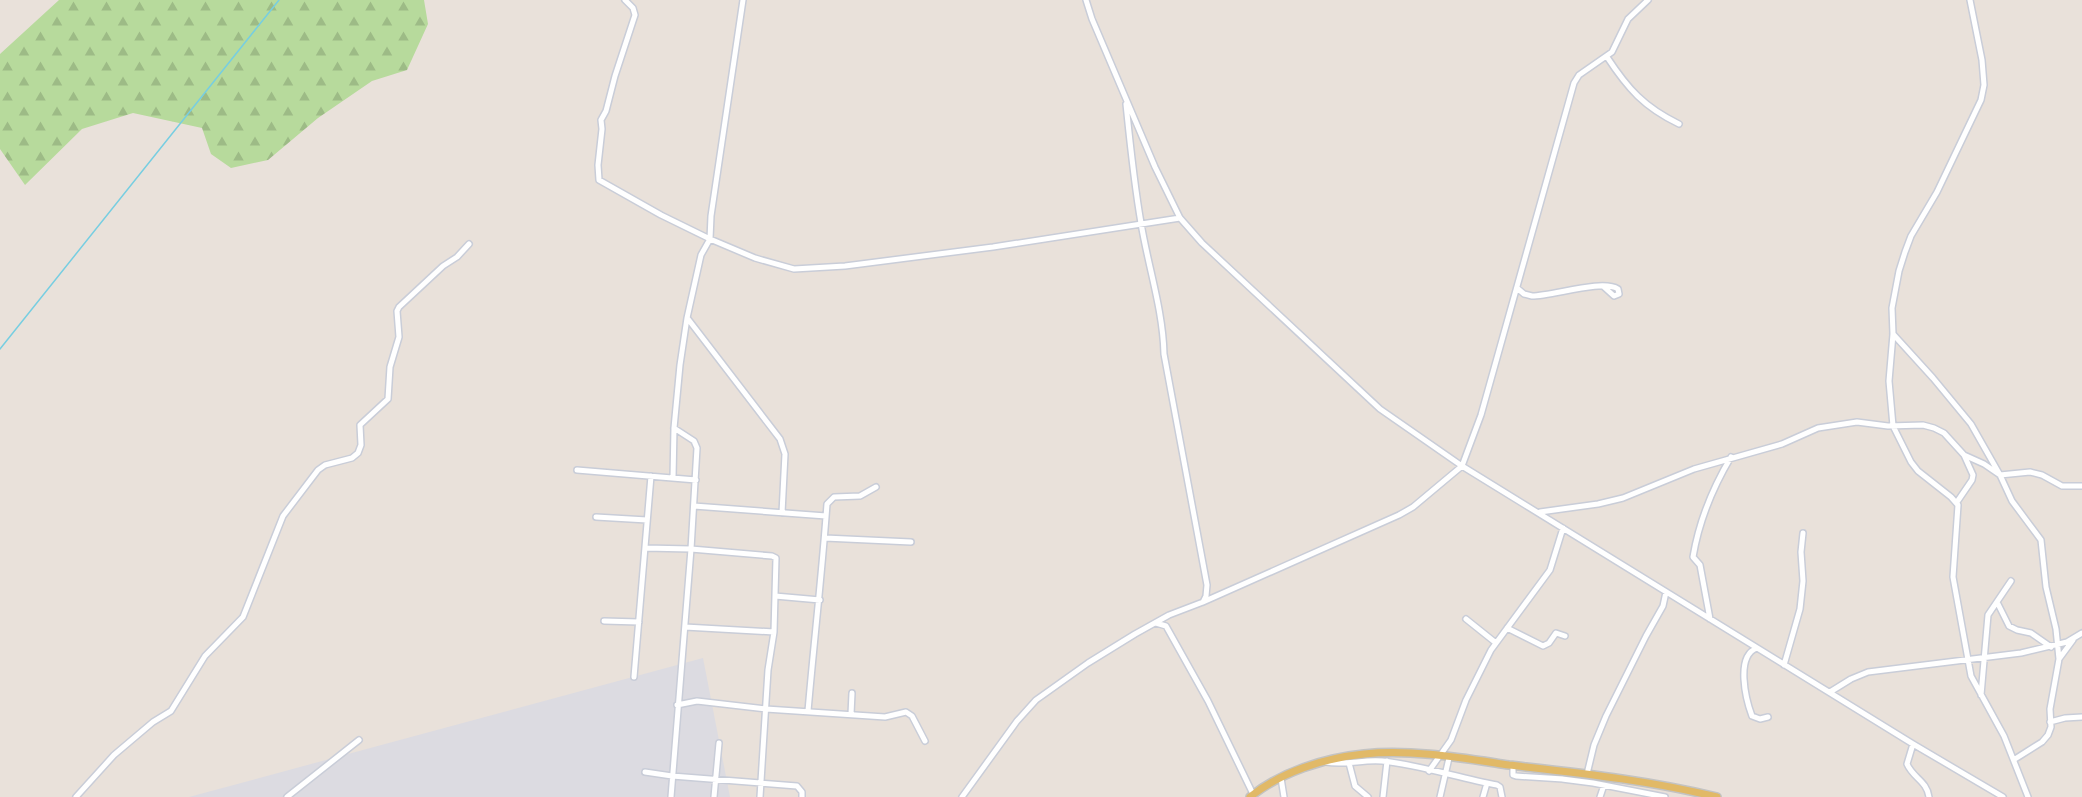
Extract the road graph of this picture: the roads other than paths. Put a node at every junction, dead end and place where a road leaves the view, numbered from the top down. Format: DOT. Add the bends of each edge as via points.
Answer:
graph roads {
  1 [pos="626,0"];
  2 [pos="742,0"];
  3 [pos="1086,0"];
  4 [pos="1648,0"];
  5 [pos="1970,0"];
  6 [pos="1607,57"];
  7 [pos="1125,96"];
  8 [pos="1679,124"];
  9 [pos="1180,218"];
  10 [pos="1141,223"];
  11 [pos="710,239"];
  12 [pos="469,244"];
  13 [pos="1604,287"];
  14 [pos="1516,288"];
  15 [pos="687,318"];
  16 [pos="1893,334"];
  17 [pos="1893,426"];
  18 [pos="674,428"];
  19 [pos="1964,455"];
  20 [pos="1731,457"];
  21 [pos="1462,466"];
  22 [pos="577,470"];
  23 [pos="2000,475"];
  24 [pos="651,476"];
  25 [pos="673,478"];
  26 [pos="696,480"];
  27 [pos="2082,486"];
  28 [pos="876,487"];
  29 [pos="1957,502"];
  30 [pos="694,506"];
  31 [pos="1539,512"];
  32 [pos="782,513"];
  33 [pos="826,516"];
  34 [pos="596,517"];
  35 [pos="648,520"];
  36 [pos="1563,528"];
  37 [pos="1803,533"];
  38 [pos="825,538"];
  39 [pos="911,542"];
  40 [pos="645,548"];
  41 [pos="692,549"];
  42 [pos="2011,581"];
  43 [pos="1666,592"];
  44 [pos="776,596"];
  45 [pos="820,600"];
  46 [pos="1203,602"];
  47 [pos="1997,602"];
  48 [pos="1169,615"];
  49 [pos="1466,619"];
  50 [pos="1710,619"];
  51 [pos="604,621"];
  52 [pos="639,622"];
  53 [pos="1156,623"];
  54 [pos="1166,626"];
  55 [pos="685,627"];
  56 [pos="1508,628"];
  57 [pos="774,632"];
  58 [pos="2082,633"];
  59 [pos="1565,636"];
  60 [pos="2074,639"];
  61 [pos="1496,643"];
  62 [pos="2055,646"];
  63 [pos="1757,648"];
  64 [pos="2059,656"];
  65 [pos="1985,657"];
  66 [pos="1968,659"];
  67 [pos="1784,665"];
  68 [pos="634,677"];
  69 [pos="1830,692"];
  70 [pos="852,693"];
  71 [pos="1981,697"];
  72 [pos="677,705"];
  73 [pos="766,709"];
  74 [pos="808,711"];
  75 [pos="851,714"];
  76 [pos="1768,717"];
  77 [pos="2082,717"];
  78 [pos="2050,722"];
  79 [pos="359,740"];
  80 [pos="925,741"];
  81 [pos="719,743"];
  82 [pos="1913,744"];
  83 [pos="1417,754"];
  84 [pos="1439,757"];
  85 [pos="1449,758"];
  86 [pos="2014,759"];
  87 [pos="1325,761"];
  88 [pos="1387,761"];
  89 [pos="1349,763"];
  90 [pos="1513,765"];
  91 [pos="1416,768"];
  92 [pos="1429,771"];
  93 [pos="1563,771"];
  94 [pos="645,772"];
  95 [pos="1587,774"];
  96 [pos="1446,775"];
  97 [pos="672,776"];
  98 [pos="1281,778"];
  99 [pos="1562,779"];
  100 [pos="715,780"];
  101 [pos="760,783"];
  102 [pos="1487,783"];
  103 [pos="1604,785"];
  104 [pos="1687,794"];
  105 [pos="1251,796"];
  106 [pos="76,797"];
  107 [pos="287,797"];
  108 [pos="671,797"];
  109 [pos="714,797"];
  110 [pos="760,797"];
  111 [pos="802,797"];
  112 [pos="962,797"];
  113 [pos="1284,797"];
  114 [pos="1368,797"];
  115 [pos="1383,797"];
  116 [pos="1440,797"];
  117 [pos="1483,797"];
  118 [pos="1502,797"];
  119 [pos="1600,797"];
  120 [pos="1665,797"];
  121 [pos="1717,797"];
  122 [pos="1929,797"];
  123 [pos="2003,797"];
  124 [pos="2028,797"];
  1 -- 11 [label="street" via="635,15 601,120 599,180"];
  2 -- 11 [label="street"];
  3 -- 7 [label="street"];
  4 -- 6 [label="street" via="1628,19"];
  5 -- 16 [label="street" via="1982,60 1981,100 1933,201 1911,236 1894,295"];
  6 -- 8 [label="street" via="1639,100"];
  6 -- 14 [label="street" via="1579,75 1574,83"];
  7 -- 9 [label="street"];
  7 -- 10 [label="street"];
  9 -- 10 [label="street"];
  9 -- 21 [label="street" via="1366,398"];
  10 -- 11 [label="street" via="993,247 794,269"];
  10 -- 46 [label="street" via="1162,320 1164,354 1207,585"];
  11 -- 15 [label="street" via="701,255"];
  12 -- 106 [label="street" via="398,309 399,337 390,367 388,399 360,425 358,453 318,470 283,516 243,617 205,656 171,711 114,755"];
  13 -- 14 [label="street" via="1532,296"];
  14 -- 21 [label="street"];
  15 -- 18 [label="street"];
  15 -- 32 [label="street" via="780,439 785,454"];
  16 -- 17 [label="street" via="1889,381"];
  16 -- 23 [label="street" via="1971,424"];
  17 -- 19 [label="street" via="1934,428"];
  17 -- 20 [label="street" via="1857,422 1832,425 1782,444"];
  17 -- 29 [label="street" via="1915,468"];
  18 -- 25 [label="street"];
  18 -- 26 [label="street" via="694,441 697,448"];
  19 -- 23 [label="street"];
  19 -- 29 [label="street" via="1973,478"];
  20 -- 31 [label="street" via="1616,500"];
  20 -- 50 [label="street" via="1709,498 1693,557 1700,565"];
  21 -- 31 [label="street"];
  21 -- 46 [label="street" via="1400,515"];
  22 -- 24 [label="street"];
  23 -- 27 [label="street" via="2030,472 2065,486"];
  23 -- 62 [label="street" via="2012,501 2041,540"];
  24 -- 25 [label="street"];
  24 -- 35 [label="street"];
  25 -- 26 [label="street"];
  26 -- 30 [label="street"];
  28 -- 33 [label="street" via="852,498 830,500"];
  29 -- 66 [label="street" via="1953,578"];
  30 -- 32 [label="street"];
  30 -- 41 [label="street"];
  31 -- 36 [label="street"];
  32 -- 33 [label="street"];
  33 -- 38 [label="street"];
  34 -- 35 [label="street"];
  35 -- 40 [label="street"];
  36 -- 43 [label="street"];
  36 -- 56 [label="street" via="1550,570"];
  37 -- 67 [label="street" via="1800,609"];
  38 -- 39 [label="street"];
  38 -- 45 [label="street"];
  40 -- 41 [label="street"];
  40 -- 52 [label="street"];
  41 -- 44 [label="street" via="772,556 777,562"];
  41 -- 55 [label="street"];
  42 -- 47 [label="street"];
  43 -- 50 [label="street"];
  43 -- 95 [label="street" via="1663,606 1606,716"];
  44 -- 45 [label="street"];
  44 -- 57 [label="street"];
  45 -- 74 [label="street"];
  46 -- 48 [label="street"];
  47 -- 62 [label="street" via="2009,626"];
  47 -- 65 [label="street" via="1986,622"];
  48 -- 53 [label="street"];
  48 -- 54 [label="street"];
  49 -- 61 [label="street"];
  50 -- 63 [label="street"];
  51 -- 52 [label="street"];
  52 -- 68 [label="street"];
  53 -- 54 [label="street"];
  53 -- 112 [label="street" via="1107,650 1036,700"];
  54 -- 105 [label="street" via="1208,701"];
  55 -- 57 [label="street"];
  55 -- 72 [label="street"];
  56 -- 59 [label="street" via="1543,645 1556,633"];
  56 -- 61 [label="street"];
  57 -- 73 [label="street"];
  58 -- 60 [label="street"];
  60 -- 62 [label="street"];
  60 -- 64 [label="street"];
  61 -- 84 [label="street" via="1466,700 1454,734"];
  62 -- 64 [label="street"];
  62 -- 65 [label="street"];
  63 -- 67 [label="street"];
  63 -- 76 [label="street" via="1746,660 1745,687 1752,716"];
  64 -- 78 [label="street"];
  65 -- 66 [label="street"];
  65 -- 71 [label="street"];
  66 -- 69 [label="street" via="1868,672"];
  66 -- 71 [label="street"];
  67 -- 69 [label="street"];
  69 -- 82 [label="street"];
  70 -- 75 [label="street"];
  71 -- 86 [label="street"];
  72 -- 73 [label="street" via="697,701"];
  72 -- 97 [label="street"];
  73 -- 74 [label="street"];
  73 -- 101 [label="street"];
  74 -- 75 [label="street"];
  75 -- 80 [label="street" via="885,717 906,712"];
  77 -- 78 [label="street"];
  78 -- 86 [label="street" via="2050,731 2042,742"];
  79 -- 107 [label="street"];
  81 -- 100 [label="street"];
  82 -- 122 [label="street" via="1907,765 1926,786"];
  82 -- 123 [label="street"];
  83 -- 84 [label="main road"];
  83 -- 87 [label="main road" via="1374,753"];
  83 -- 91 [label="street"];
  84 -- 85 [label="main road"];
  84 -- 92 [label="street"];
  85 -- 90 [label="main road"];
  85 -- 96 [label="street"];
  86 -- 124 [label="street"];
  87 -- 89 [label="street"];
  87 -- 98 [label="main road"];
  88 -- 89 [label="street"];
  88 -- 91 [label="street"];
  88 -- 115 [label="street"];
  89 -- 114 [label="street" via="1355,786"];
  90 -- 93 [label="main road"];
  90 -- 99 [label="street" via="1516,776"];
  91 -- 92 [label="street"];
  92 -- 96 [label="street"];
  93 -- 95 [label="main road"];
  93 -- 99 [label="street"];
  94 -- 97 [label="street"];
  95 -- 104 [label="main road"];
  96 -- 102 [label="street"];
  96 -- 116 [label="street"];
  97 -- 100 [label="street"];
  97 -- 108 [label="street"];
  98 -- 105 [label="main road"];
  98 -- 113 [label="street"];
  99 -- 103 [label="street"];
  100 -- 101 [label="street"];
  100 -- 109 [label="street"];
  101 -- 110 [label="street"];
  101 -- 111 [label="street" via="797,786"];
  102 -- 117 [label="street"];
  102 -- 118 [label="street" via="1499,786"];
  103 -- 119 [label="street"];
  103 -- 120 [label="street"];
  104 -- 121 [label="main road"];
}
